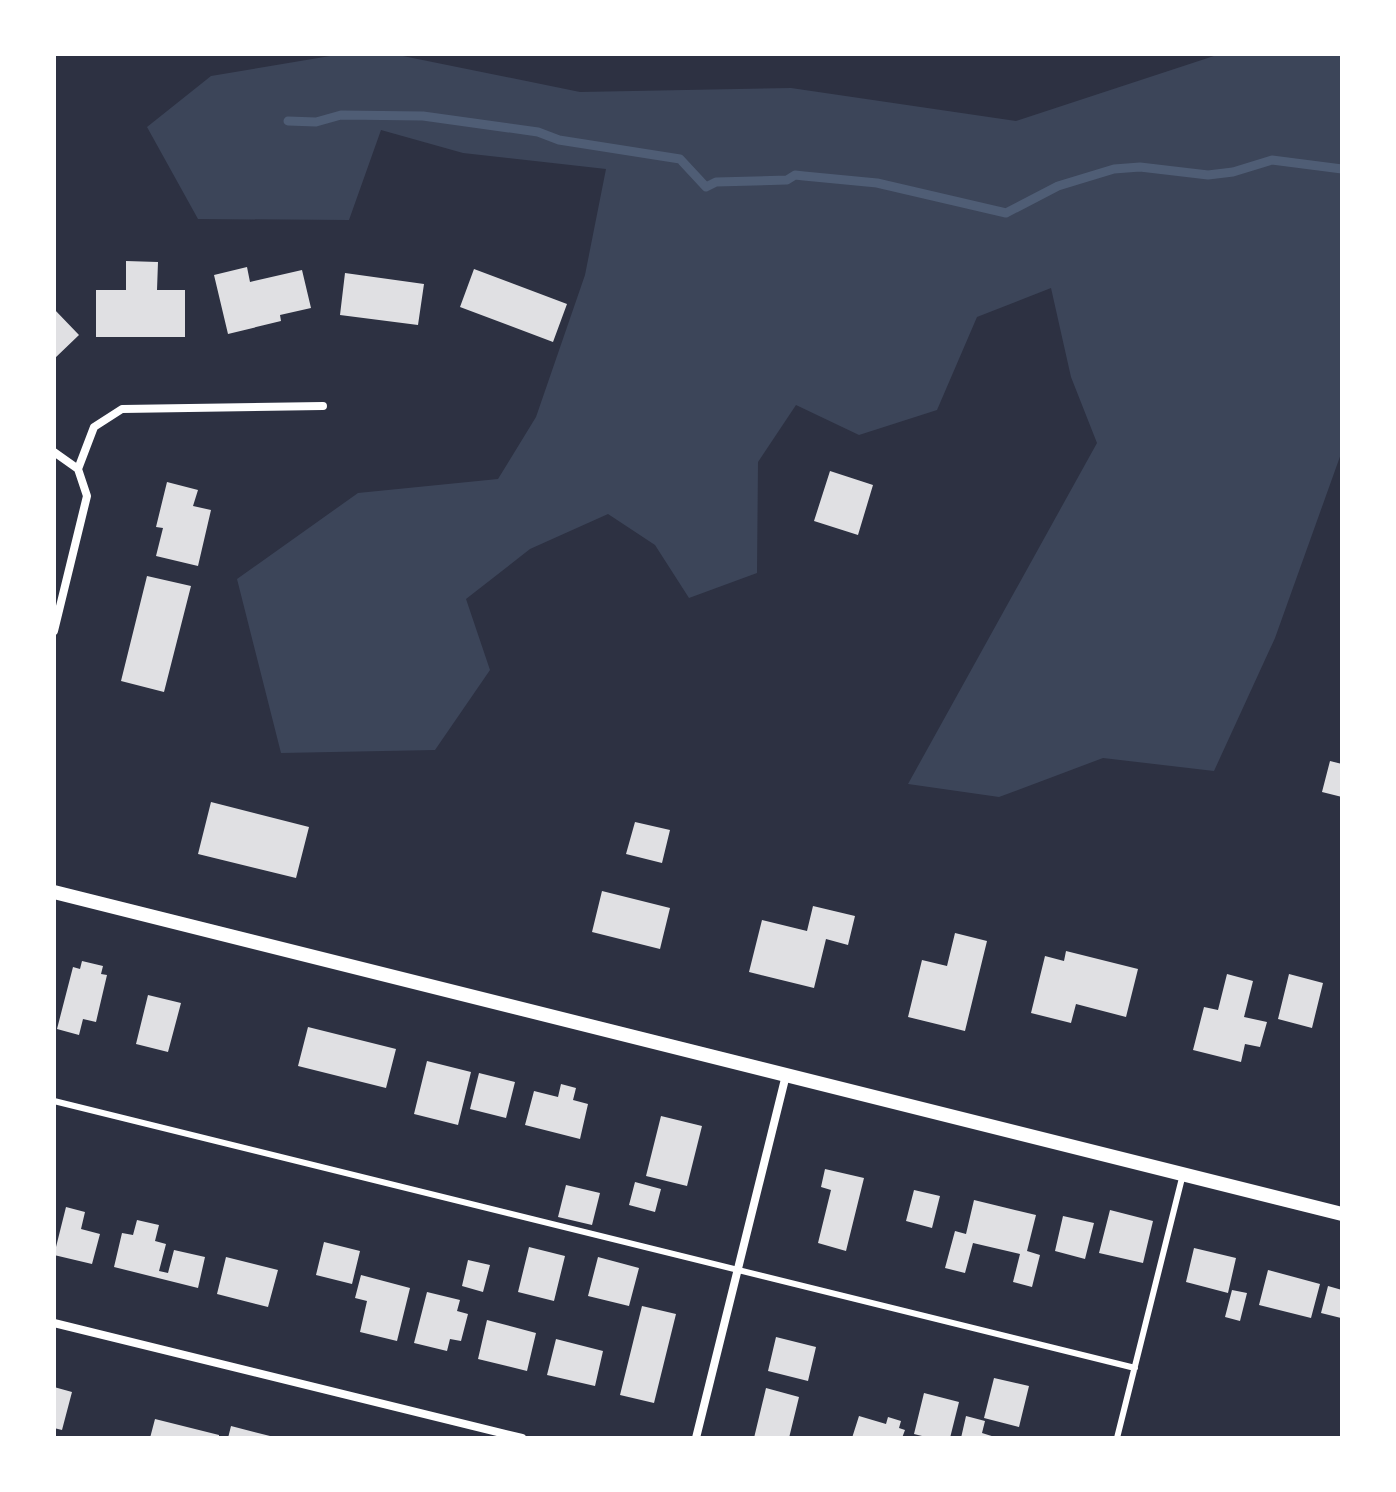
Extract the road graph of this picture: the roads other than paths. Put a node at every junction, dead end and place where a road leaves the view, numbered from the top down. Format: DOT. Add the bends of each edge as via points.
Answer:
graph roads {
  1 [pos="323,406"];
  2 [pos="54,452"];
  3 [pos="78,469"];
  4 [pos="54,631"];
  5 [pos="54,892"];
  6 [pos="786,1075"];
  7 [pos="54,1101"];
  8 [pos="1183,1174"];
  9 [pos="1342,1214"];
  10 [pos="738,1270"];
  11 [pos="54,1323"];
  12 [pos="1135,1368"];
  13 [pos="522,1438"];
  14 [pos="696,1438"];
  15 [pos="1117,1438"];
  1 -- 3 [label="street" via="122,409 94,427"];
  2 -- 3 [label="street"];
  3 -- 4 [label="street" via="87,496"];
  5 -- 6 [label="street"];
  6 -- 8 [label="street"];
  6 -- 10 [label="street"];
  7 -- 10 [label="lane"];
  8 -- 9 [label="street"];
  8 -- 12 [label="lane"];
  10 -- 12 [label="lane"];
  10 -- 14 [label="street"];
  11 -- 13 [label="street"];
  12 -- 15 [label="lane"];
}
